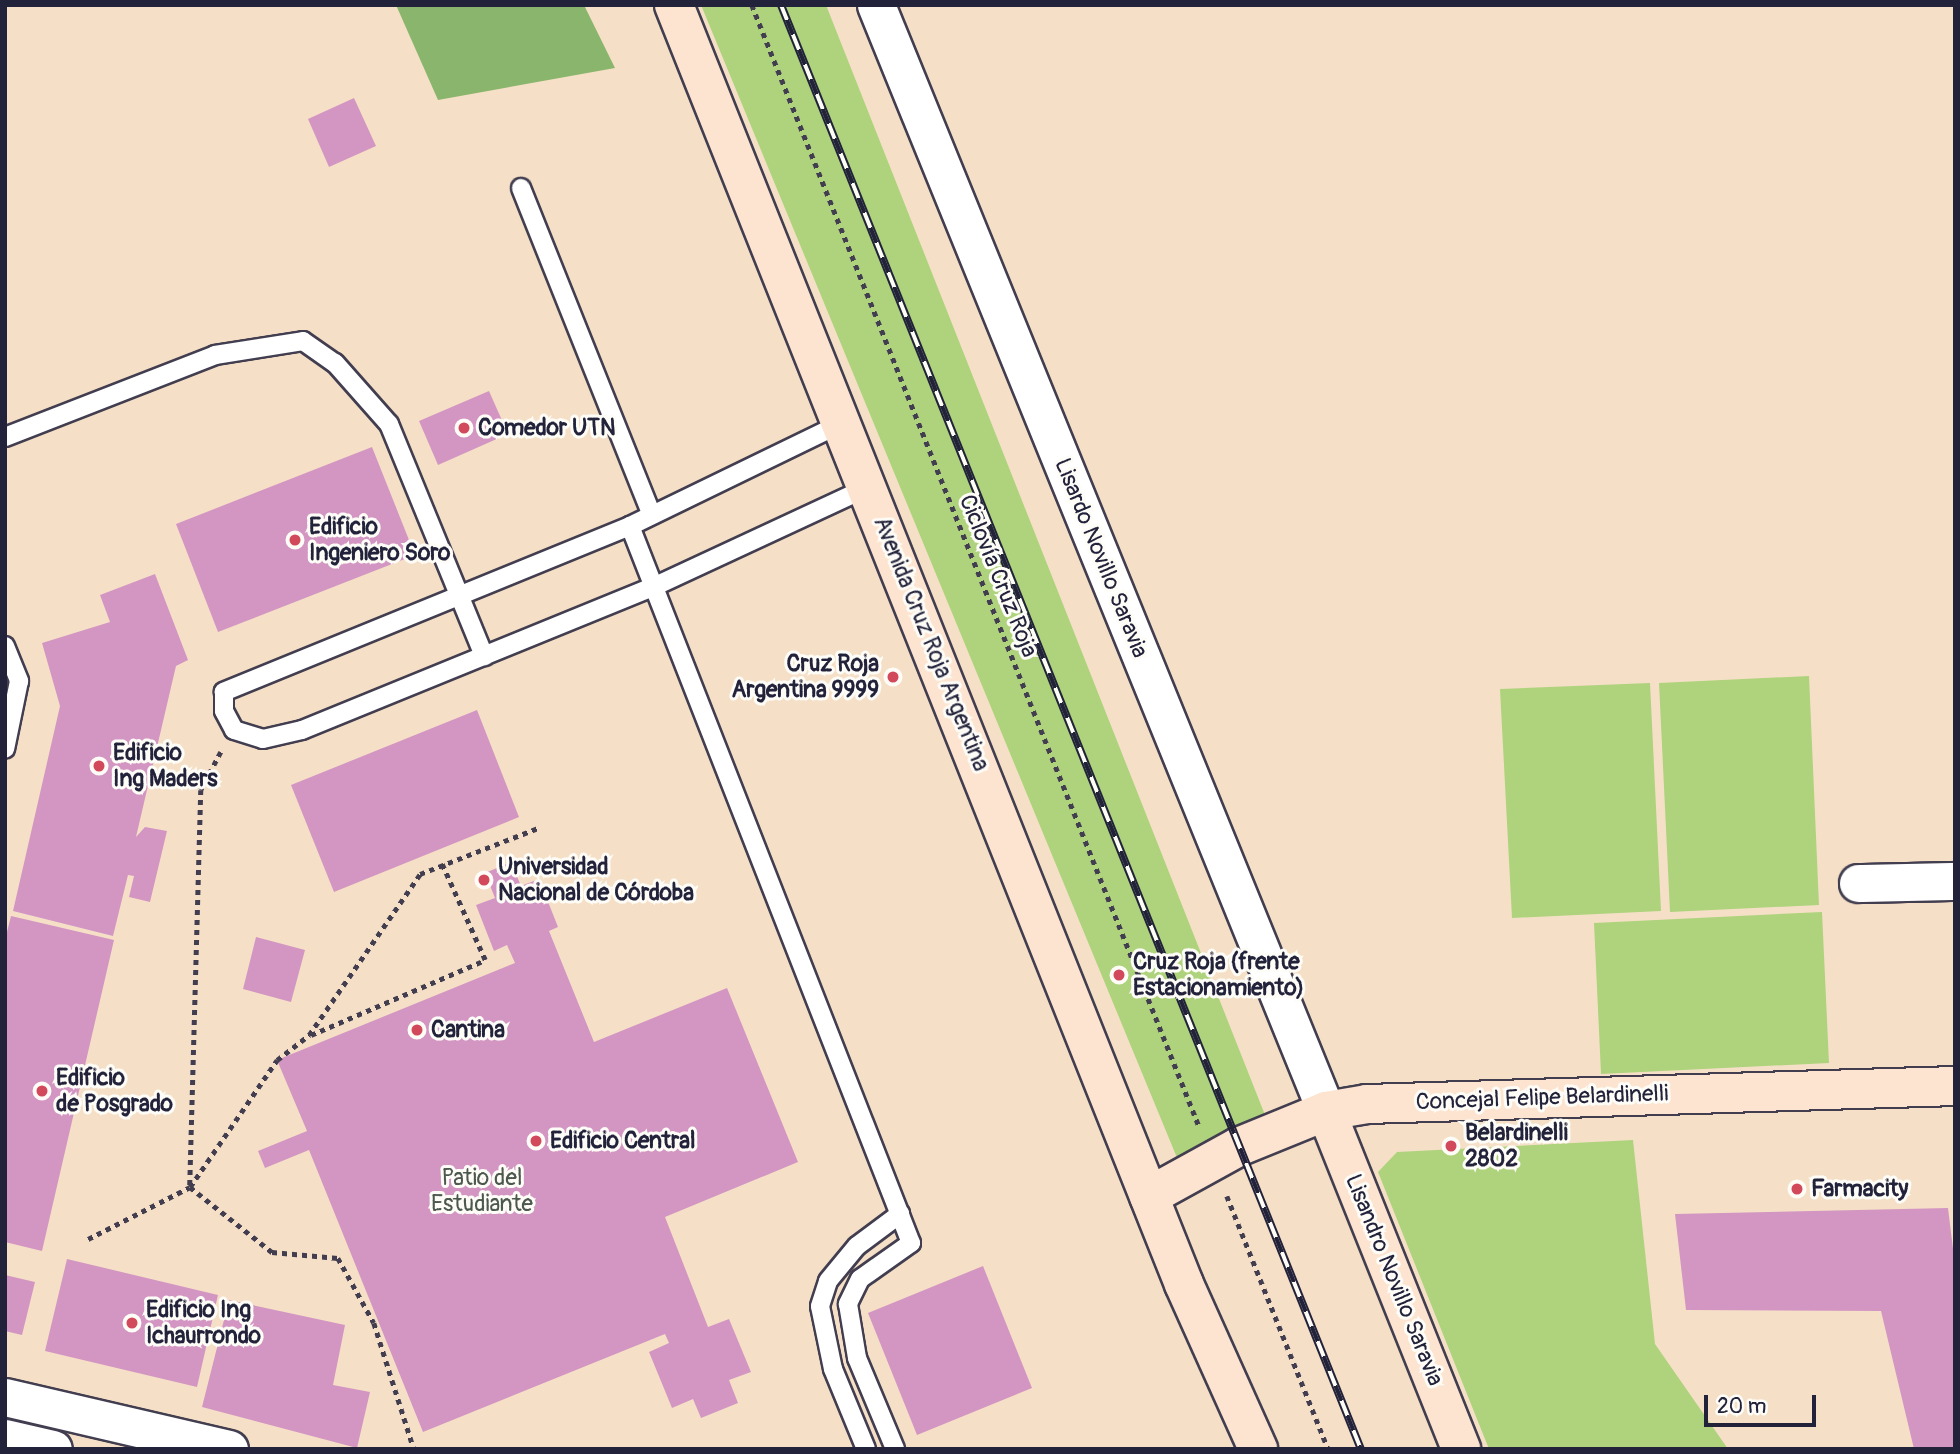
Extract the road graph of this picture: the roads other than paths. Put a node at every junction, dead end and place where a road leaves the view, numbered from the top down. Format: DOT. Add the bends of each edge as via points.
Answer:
graph roads {
  1 [pos="674,5"];
  2 [pos="876,5"];
  3 [pos="521,188"];
  4 [pos="842,423"];
  5 [pos="5,437"];
  6 [pos="868,487"];
  7 [pos="652,515"];
  8 [pos="630,526"];
  9 [pos="653,587"];
  10 [pos="461,597"];
  11 [pos="5,646"];
  12 [pos="484,656"];
  13 [pos="5,749"];
  14 [pos="1955,881"];
  15 [pos="1858,883"];
  16 [pos="1955,1086"];
  17 [pos="1326,1111"];
  18 [pos="1150,1196"];
  19 [pos="900,1214"];
  20 [pos="1184,1284"];
  21 [pos="5,1397"];
  22 [pos="5,1438"];
  23 [pos="53,1449"];
  24 [pos="229,1449"];
  25 [pos="866,1449"];
  26 [pos="895,1449"];
  27 [pos="1234,1449"];
  28 [pos="1258,1449"];
  29 [pos="1461,1449"];
  1 -- 4 [label="main road, Avenida Cruz Roja Argentina"];
  2 -- 17 [label="street, Lisardo Novillo Saravia"];
  3 -- 7 [label="lane"];
  4 -- 6 [label="main road, Avenida Cruz Roja Argentina"];
  4 -- 7 [label="lane"];
  5 -- 10 [label="lane" via="215,355 303,341 335,363 389,424"];
  6 -- 9 [label="lane"];
  6 -- 18 [label="main road, Avenida Cruz Roja Argentina"];
  7 -- 8 [label="lane"];
  8 -- 9 [label="lane"];
  8 -- 10 [label="lane"];
  9 -- 12 [label="lane"];
  9 -- 19 [label="lane"];
  10 -- 12 [label="lane"];
  10 -- 12 [label="lane" via="224,692 224,710 234,730 263,739 302,730"];
  11 -- 13 [label="lane" via="19,681"];
  14 -- 15 [label="street"];
  16 -- 17 [label="main road, Concejal Felipe Belardinelli" via="1367,1104"];
  17 -- 18 [label="main road, Concejal Felipe Belardinelli" via="1212,1160"];
  17 -- 29 [label="main road, Lisandro Novillo Saravia"];
  18 -- 20 [label="main road, Avenida Cruz Roja Argentina"];
  19 -- 25 [label="lane" via="857,1246 828,1281 820,1306 833,1369"];
  19 -- 26 [label="lane" via="911,1243 860,1279 848,1304 857,1359"];
  20 -- 27 [label="main road, Avenida Cruz Roja Argentina"];
  20 -- 28 [label="main road, Avenida Cruz Roja Argentina"];
  21 -- 24 [label="street"];
  22 -- 23 [label="street"];
}
